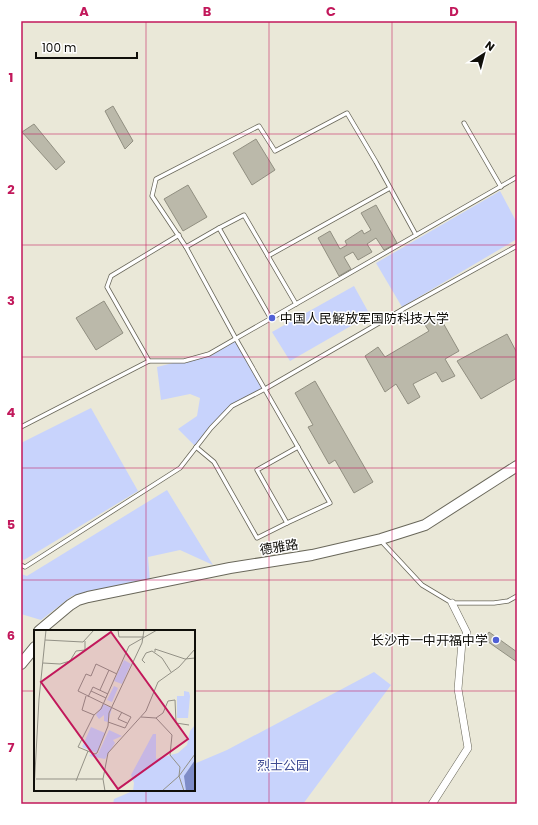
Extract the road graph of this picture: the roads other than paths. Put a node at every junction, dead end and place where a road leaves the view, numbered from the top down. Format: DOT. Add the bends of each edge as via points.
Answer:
graph roads {
  1 [pos="464,124"];
  2 [pos="517,177"];
  3 [pos="501,186"];
  4 [pos="390,188"];
  5 [pos="219,228"];
  6 [pos="179,235"];
  7 [pos="416,235"];
  8 [pos="517,246"];
  9 [pos="186,247"];
  10 [pos="268,256"];
  11 [pos="296,304"];
  12 [pos="271,319"];
  13 [pos="236,339"];
  14 [pos="149,361"];
  15 [pos="265,389"];
  16 [pos="21,427"];
  17 [pos="196,447"];
  18 [pos="298,447"];
  19 [pos="517,466"];
  20 [pos="517,471"];
  21 [pos="287,522"];
  22 [pos="382,541"];
  23 [pos="21,565"];
  24 [pos="517,596"];
  25 [pos="452,603"];
  26 [pos="40,630"];
  27 [pos="49,630"];
  28 [pos="34,637"];
  29 [pos="34,648"];
  30 [pos="21,654"];
  31 [pos="21,664"];
  32 [pos="432,804"];
  1 -- 3 [label="lane"];
  2 -- 3 [label="lane"];
  3 -- 7 [label="lane"];
  4 -- 6 [label="lane" via="347,114 275,152 259,126 156,179 152,196"];
  4 -- 7 [label="lane"];
  4 -- 10 [label="lane"];
  5 -- 9 [label="lane"];
  5 -- 10 [label="lane" via="244,215"];
  5 -- 12 [label="lane"];
  6 -- 9 [label="lane"];
  6 -- 14 [label="lane" via="111,276 107,287"];
  7 -- 11 [label="lane"];
  8 -- 15 [label="lane"];
  9 -- 13 [label="lane"];
  10 -- 11 [label="lane"];
  11 -- 12 [label="lane"];
  12 -- 13 [label="lane"];
  13 -- 14 [label="lane" via="209,354 184,361"];
  13 -- 15 [label="lane"];
  14 -- 16 [label="lane"];
  15 -- 17 [label="lane" via="232,406"];
  15 -- 18 [label="lane"];
  17 -- 21 [label="lane" via="214,462 257,538"];
  17 -- 23 [label="lane" via="180,468 25,566"];
  18 -- 21 [label="lane" via="257,470"];
  18 -- 21 [label="lane" via="330,504"];
  19 -- 22 [label="street, 德雅路" via="425,525"];
  20 -- 22 [label="street, 德雅路" via="426,529"];
  22 -- 25 [label="lane" via="422,585"];
  22 -- 26 [label="street, 德雅路" via="88,597 70,605"];
  22 -- 27 [label="street, 德雅路" via="314,559 95,600 74,609"];
  24 -- 25 [label="lane" via="508,601 494,603"];
  25 -- 32 [label="street" via="467,633 462,642 458,689 468,748"];
  28 -- 30 [label="street"];
  29 -- 31 [label="street"];
}
